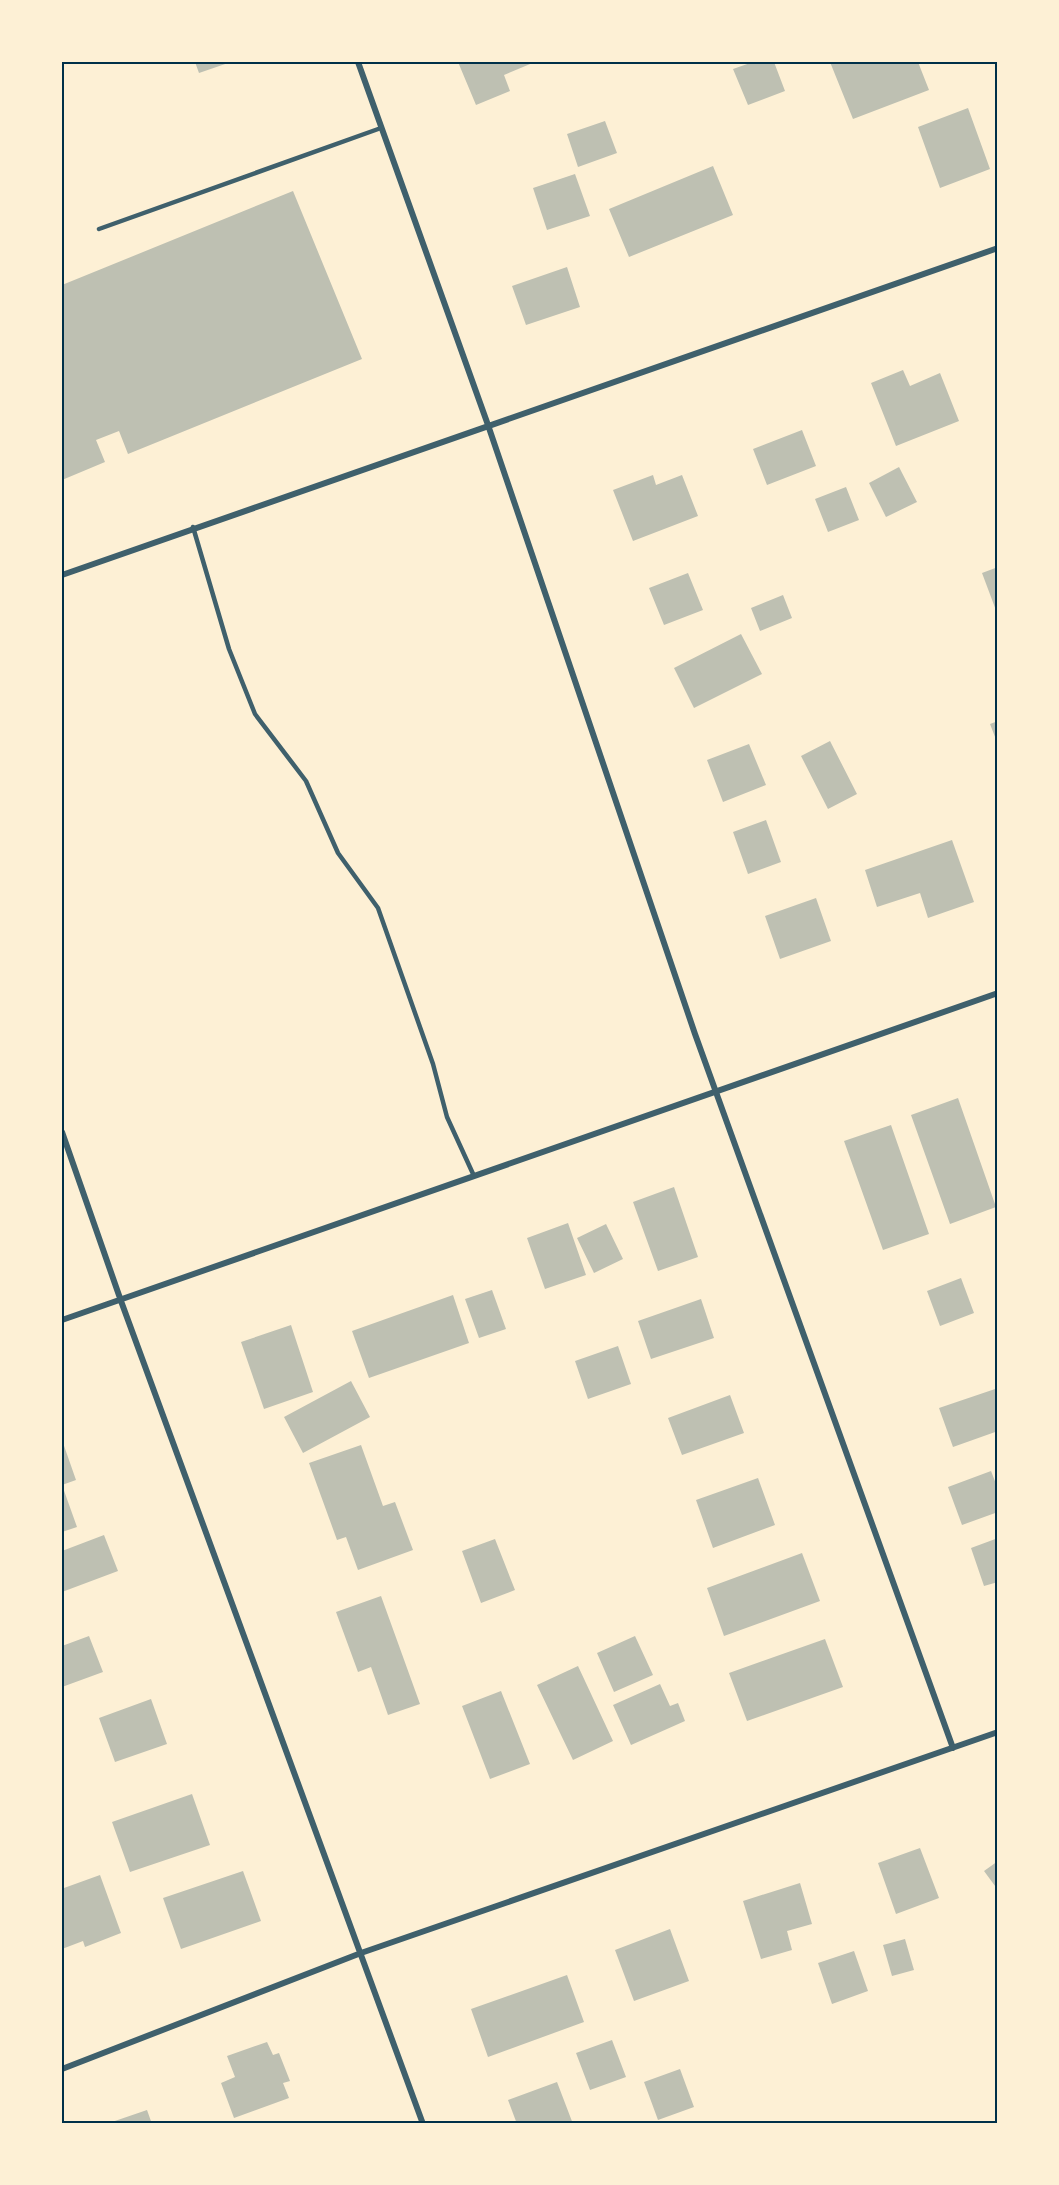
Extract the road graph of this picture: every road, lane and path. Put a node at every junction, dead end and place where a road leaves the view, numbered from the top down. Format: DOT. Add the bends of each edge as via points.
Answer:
graph roads {
  1 [pos="358,62"];
  2 [pos="381,128"];
  3 [pos="99,229"];
  4 [pos="998,248"];
  5 [pos="488,425"];
  6 [pos="193,527"];
  7 [pos="62,575"];
  8 [pos="998,993"];
  9 [pos="715,1090"];
  10 [pos="62,1132"];
  11 [pos="474,1176"];
  12 [pos="121,1301"];
  13 [pos="62,1320"];
  14 [pos="998,1732"];
  15 [pos="953,1748"];
  16 [pos="361,1953"];
  17 [pos="62,2069"];
  18 [pos="423,2124"];
  1 -- 2 [label="street"];
  2 -- 3 [label="lane"];
  2 -- 5 [label="street"];
  4 -- 5 [label="street"];
  5 -- 6 [label="street"];
  5 -- 9 [label="street"];
  6 -- 7 [label="street"];
  6 -- 11 [label="lane" via="229,649 255,714 306,781 338,853 378,908 433,1064 447,1117"];
  8 -- 9 [label="street"];
  9 -- 11 [label="street"];
  9 -- 15 [label="street"];
  10 -- 12 [label="street"];
  11 -- 12 [label="street"];
  12 -- 13 [label="street"];
  12 -- 16 [label="street"];
  14 -- 15 [label="street"];
  15 -- 16 [label="street"];
  16 -- 17 [label="street"];
  16 -- 18 [label="street"];
}
